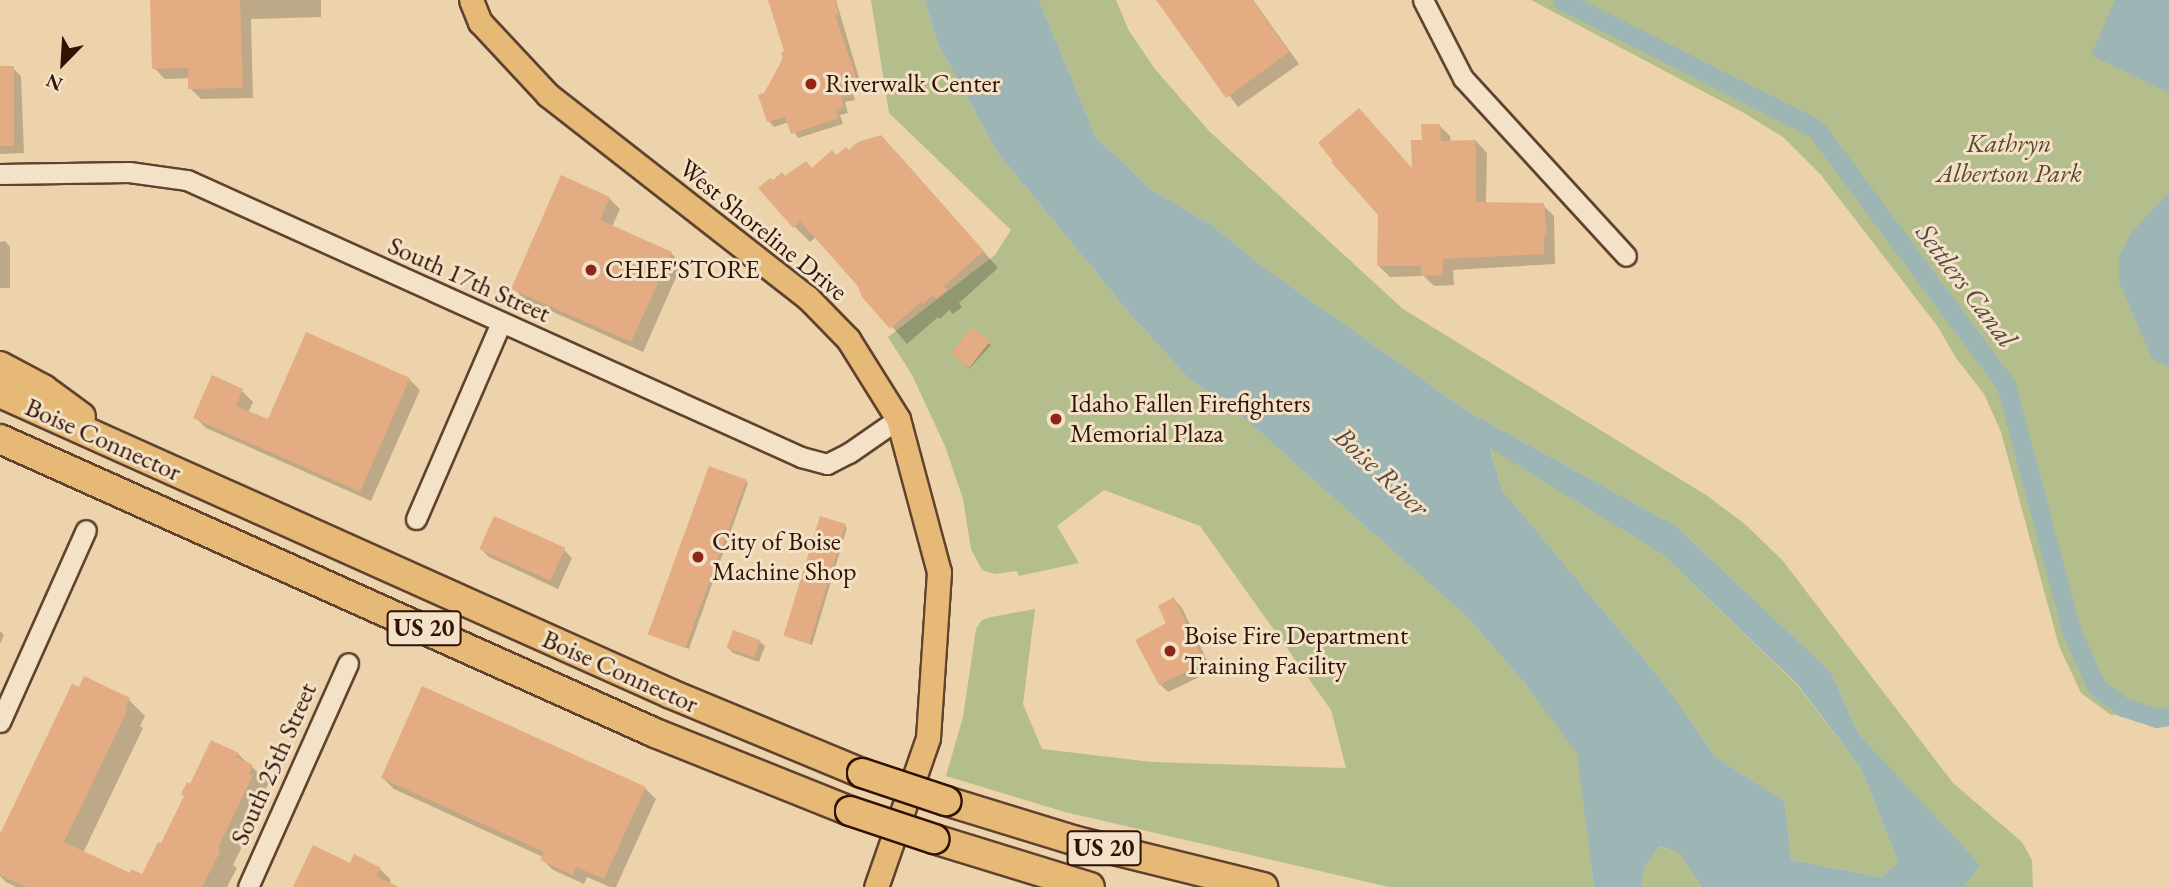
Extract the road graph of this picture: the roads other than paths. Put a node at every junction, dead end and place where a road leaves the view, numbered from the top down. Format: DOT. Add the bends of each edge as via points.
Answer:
graph roads {
  1 [pos="471,0"];
  2 [pos="1423,0"];
  3 [pos="0,174"];
  4 [pos="1626,256"];
  5 [pos="501,323"];
  6 [pos="0,366"];
  7 [pos="0,393"];
  8 [pos="898,419"];
  9 [pos="0,439"];
  10 [pos="129,451"];
  11 [pos="416,519"];
  12 [pos="86,530"];
  13 [pos="348,663"];
  14 [pos="0,722"];
  15 [pos="248,887"];
  16 [pos="876,887"];
  17 [pos="1090,887"];
  18 [pos="1264,887"];
  1 -- 8 [label="main road, West Shoreline Drive" via="480,22 548,95 807,297 848,339"];
  2 -- 4 [label="street" via="1463,78"];
  3 -- 5 [label="street, South 17th Street" via="129,172 187,180"];
  5 -- 8 [label="street, South 17th Street" via="788,452 827,464"];
  5 -- 11 [label="street"];
  6 -- 10 [label="highway" via="43,389"];
  7 -- 10 [label="highway, Boise Connector / US 20"];
  8 -- 16 [label="main road, West Shoreline Drive" via="939,572 928,738"];
  9 -- 17 [label="highway, Boise Connector / US 20, bridge" via="655,733 850,811"];
  10 -- 18 [label="highway, Boise Connector / US 20, bridge" via="671,694 862,773 1073,840"];
  12 -- 14 [label="street"];
  13 -- 15 [label="street, South 25th Street"];
}
